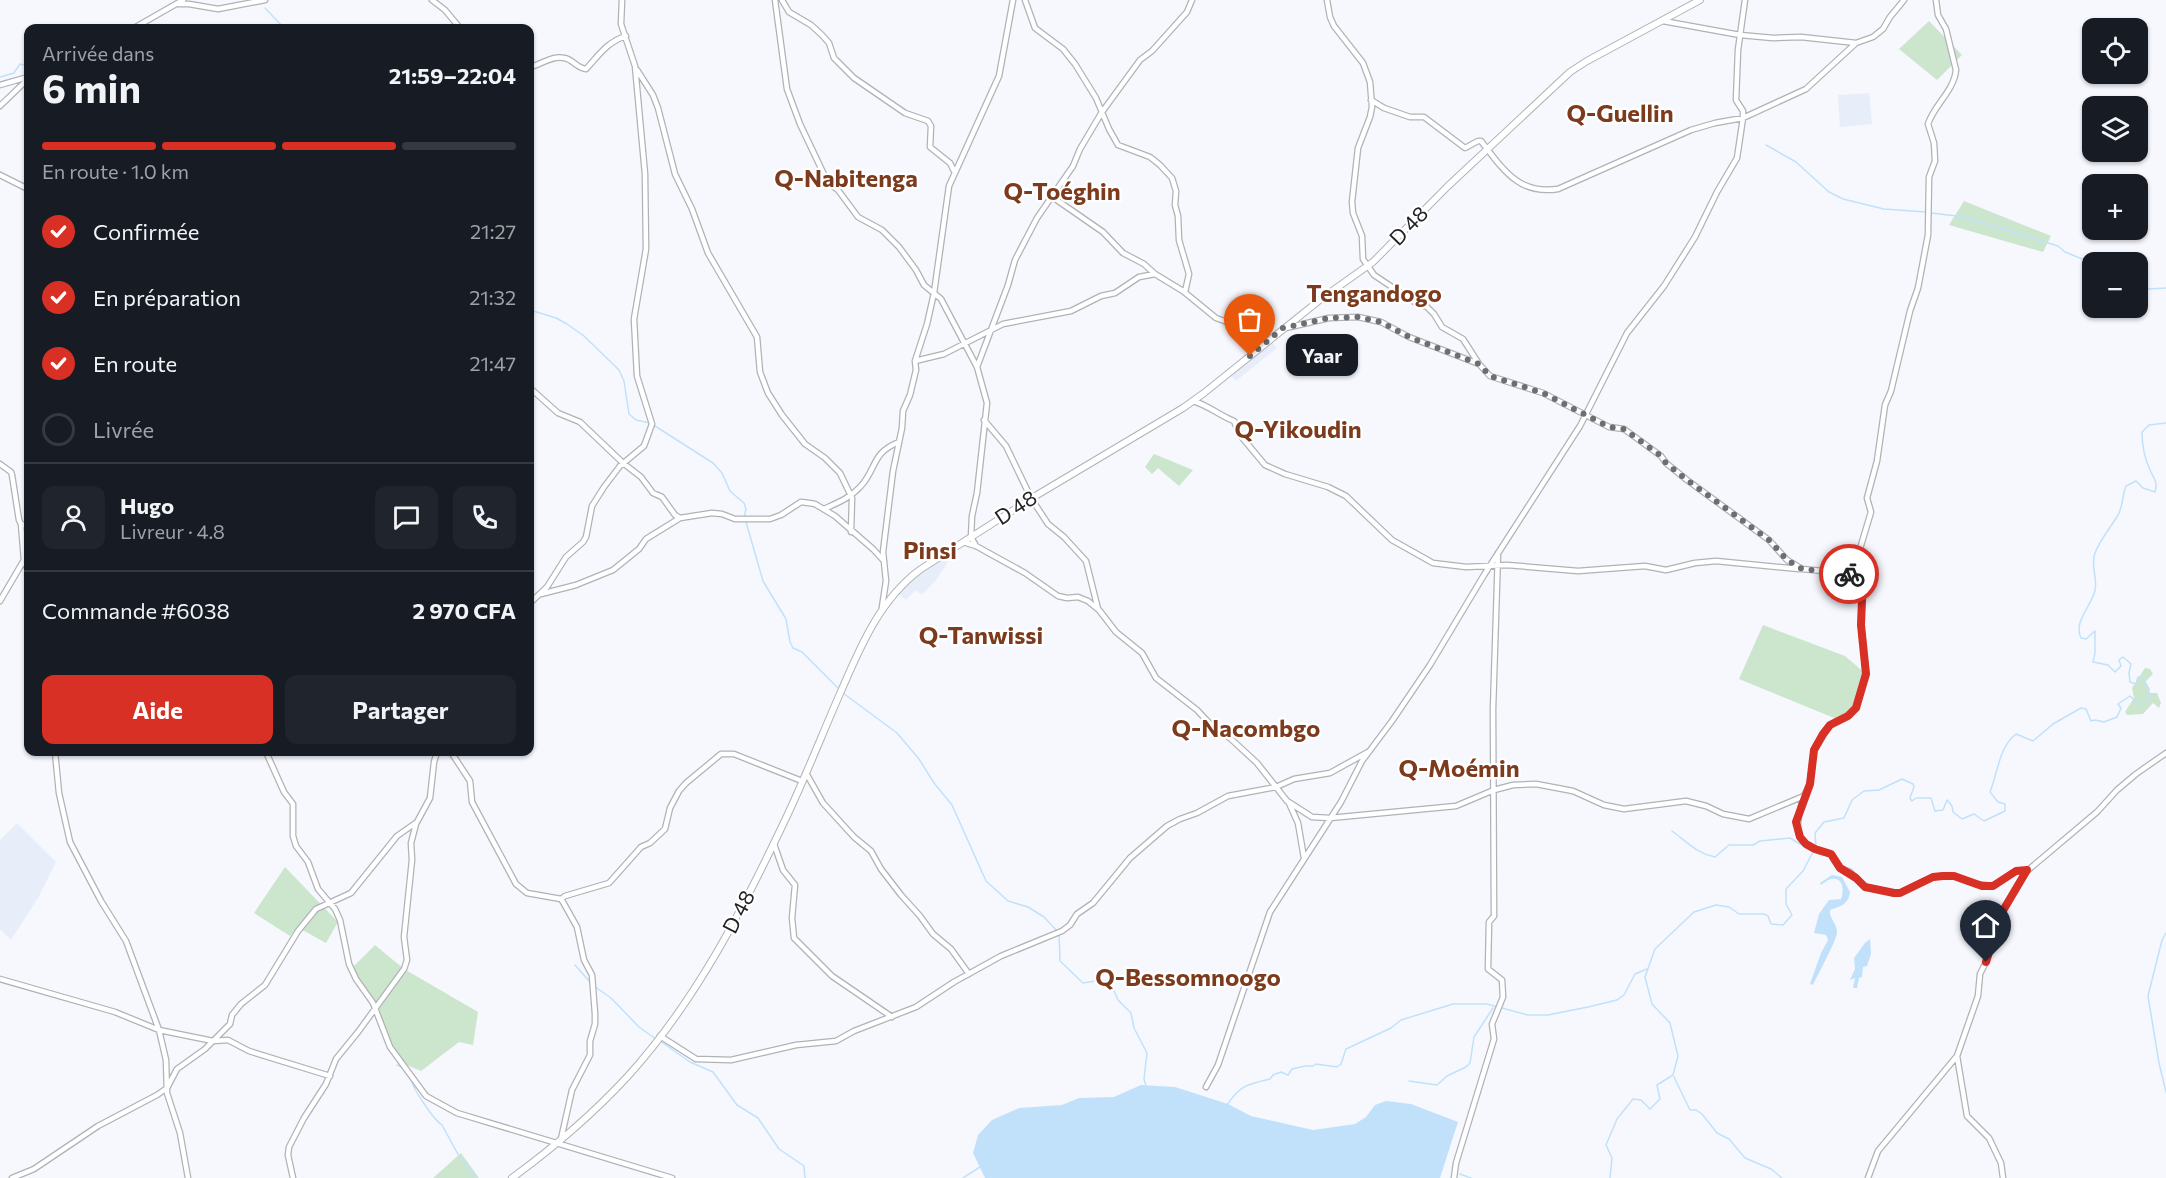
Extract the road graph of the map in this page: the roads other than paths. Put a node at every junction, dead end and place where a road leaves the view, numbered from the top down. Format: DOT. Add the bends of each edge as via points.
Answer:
graph roads {
  1 [pos="183,0"];
  2 [pos="264,0"];
  3 [pos="432,0"];
  4 [pos="622,0"];
  5 [pos="776,0"];
  6 [pos="782,0"];
  7 [pos="1013,0"];
  8 [pos="1025,0"];
  9 [pos="1192,0"];
  10 [pos="1327,0"];
  11 [pos="1700,0"];
  12 [pos="1745,0"];
  13 [pos="1904,0"];
  14 [pos="1936,0"];
  15 [pos="178,4"];
  16 [pos="1663,21"];
  17 [pos="141,24"];
  18 [pos="457,24"];
  19 [pos="1740,35"];
  20 [pos="626,36"];
  21 [pos="1856,43"];
  22 [pos="534,66"];
  23 [pos="635,66"];
  24 [pos="24,79"];
  25 [pos="24,82"];
  26 [pos="0,85"];
  27 [pos="1371,100"];
  28 [pos="0,106"];
  29 [pos="1102,112"];
  30 [pos="1743,118"];
  31 [pos="1486,149"];
  32 [pos="954,171"];
  33 [pos="0,175"];
  34 [pos="24,187"];
  35 [pos="1051,196"];
  36 [pos="1368,266"];
  37 [pos="1155,274"];
  38 [pos="1185,292"];
  39 [pos="934,293"];
  40 [pos="1283,328"];
  41 [pos="991,330"];
  42 [pos="964,346"];
  43 [pos="1262,346"];
  44 [pos="915,361"];
  45 [pos="1479,364"];
  46 [pos="977,367"];
  47 [pos="534,392"];
  48 [pos="1193,401"];
  49 [pos="1586,415"];
  50 [pos="984,420"];
  51 [pos="899,442"];
  52 [pos="623,463"];
  53 [pos="0,464"];
  54 [pos="851,496"];
  55 [pos="1032,498"];
  56 [pos="824,510"];
  57 [pos="680,518"];
  58 [pos="21,524"];
  59 [pos="24,525"];
  60 [pos="851,532"];
  61 [pos="971,537"];
  62 [pos="963,542"];
  63 [pos="976,546"];
  64 [pos="1498,552"];
  65 [pos="24,560"];
  66 [pos="884,561"];
  67 [pos="1497,566"];
  68 [pos="1489,567"];
  69 [pos="1802,569"];
  70 [pos="1855,574"];
  71 [pos="540,594"];
  72 [pos="534,599"];
  73 [pos="0,601"];
  74 [pos="1099,610"];
  75 [pos="881,611"];
  76 [pos="1370,751"];
  77 [pos="2166,753"];
  78 [pos="55,756"];
  79 [pos="268,756"];
  80 [pos="436,756"];
  81 [pos="454,756"];
  82 [pos="806,773"];
  83 [pos="802,781"];
  84 [pos="1276,786"];
  85 [pos="1494,790"];
  86 [pos="1804,796"];
  87 [pos="1287,801"];
  88 [pos="1330,818"];
  89 [pos="417,822"];
  90 [pos="774,844"];
  91 [pos="1304,858"];
  92 [pos="2027,870"];
  93 [pos="561,900"];
  94 [pos="330,903"];
  95 [pos="969,974"];
  96 [pos="0,979"];
  97 [pos="375,1008"];
  98 [pos="892,1017"];
  99 [pos="159,1030"];
  100 [pos="660,1036"];
  101 [pos="213,1041"];
  102 [pos="1957,1056"];
  103 [pos="330,1076"];
  104 [pos="166,1088"];
  105 [pos="1206,1088"];
  106 [pos="559,1141"];
  107 [pos="12,1178"];
  108 [pos="188,1178"];
  109 [pos="293,1178"];
  110 [pos="512,1178"];
  111 [pos="672,1178"];
  112 [pos="1454,1178"];
  113 [pos="1868,1178"];
  114 [pos="2003,1178"];
  1 -- 15 [label="street"];
  2 -- 15 [label="street" via="218,9"];
  3 -- 18 [label="street"];
  4 -- 20 [label="street" via="621,24"];
  5 -- 39 [label="street" via="787,89 828,183 858,217 882,230 899,247 924,285"];
  6 -- 32 [label="street" via="789,12 822,35 834,58 854,78 905,113 928,121 930,147"];
  7 -- 32 [label="street" via="999,76"];
  8 -- 29 [label="street" via="1035,28 1064,49"];
  9 -- 29 [label="street" via="1187,12 1140,60"];
  10 -- 27 [label="street" via="1334,26 1363,63"];
  11 -- 16 [label="street, D 48"];
  12 -- 19 [label="street"];
  13 -- 21 [label="street" via="1883,29"];
  14 -- 70 [label="street" via="1956,76 1928,124 1935,161 1929,177 1928,235 1918,288 1885,405 1867,498 1871,512"];
  15 -- 17 [label="street"];
  16 -- 19 [label="street"];
  16 -- 31 [label="street, D 48" via="1570,72"];
  19 -- 21 [label="street"];
  19 -- 30 [label="street" via="1736,100"];
  20 -- 22 [label="street" via="607,45 586,69 558,57"];
  20 -- 23 [label="street"];
  21 -- 30 [label="street" via="1806,89"];
  23 -- 52 [label="street" via="645,174 646,249 634,319 637,376 652,424 644,446"];
  23 -- 54 [label="street" via="653,95 675,174 708,253 757,337 760,372 768,393 806,444 840,473"];
  24 -- 26 [label="street"];
  25 -- 28 [label="street"];
  27 -- 31 [label="street" via="1402,115 1432,121 1465,148 1478,141"];
  27 -- 36 [label="street" via="1370,117 1358,148 1352,202"];
  29 -- 35 [label="street" via="1073,166"];
  29 -- 38 [label="street" via="1118,145 1150,157 1172,178 1179,240 1189,274"];
  30 -- 31 [label="street" via="1690,130 1597,173 1558,189 1542,191 1508,174"];
  30 -- 49 [label="street" via="1737,158 1695,237 1664,286 1627,333"];
  31 -- 36 [label="street, D 48"];
  32 -- 39 [label="street"];
  33 -- 34 [label="street"];
  35 -- 37 [label="street"];
  35 -- 41 [label="street" via="1019,249"];
  36 -- 40 [label="street, D 48"];
  36 -- 45 [label="street" via="1374,275 1426,307 1442,327 1463,339"];
  37 -- 38 [label="street"];
  37 -- 41 [label="street" via="1139,277 1115,293 1071,311 1003,324"];
  38 -- 43 [label="street" via="1216,318 1247,329"];
  39 -- 42 [label="street" via="941,299"];
  39 -- 44 [label="street"];
  40 -- 43 [label="street, D 48"];
  40 -- 45 [label="street" via="1329,318 1358,317 1381,322"];
  41 -- 42 [label="street"];
  41 -- 46 [label="street"];
  42 -- 44 [label="street"];
  42 -- 46 [label="street"];
  43 -- 48 [label="street, D 48"];
  44 -- 51 [label="street"];
  45 -- 49 [label="street" via="1490,376 1543,393"];
  46 -- 50 [label="street" via="986,398"];
  47 -- 52 [label="street" via="558,413 580,422"];
  48 -- 55 [label="street, D 48"];
  48 -- 68 [label="street" via="1234,422 1240,435 1270,468 1346,496 1392,540 1425,559"];
  49 -- 64 [label="street"];
  49 -- 69 [label="street" via="1641,440"];
  50 -- 55 [label="street" via="1006,446"];
  50 -- 61 [label="street"];
  51 -- 54 [label="street" via="880,453 862,486"];
  51 -- 66 [label="street"];
  52 -- 57 [label="street"];
  52 -- 71 [label="street" via="592,506 583,542 566,557"];
  53 -- 58 [label="street" via="12,475"];
  54 -- 56 [label="street"];
  54 -- 60 [label="street"];
  55 -- 61 [label="street, D 48"];
  55 -- 74 [label="street" via="1048,524 1086,561"];
  56 -- 57 [label="street" via="801,502 770,519 735,519 712,513"];
  56 -- 60 [label="street"];
  57 -- 71 [label="street" via="646,539 614,570"];
  58 -- 59 [label="street"];
  58 -- 65 [label="street"];
  60 -- 66 [label="street"];
  61 -- 62 [label="street, D 48"];
  61 -- 63 [label="street"];
  62 -- 63 [label="street"];
  62 -- 75 [label="street, D 48" via="913,575"];
  63 -- 74 [label="street" via="1058,596 1078,597"];
  64 -- 67 [label="street"];
  64 -- 68 [label="street"];
  65 -- 73 [label="street"];
  66 -- 75 [label="street"];
  67 -- 68 [label="street"];
  67 -- 69 [label="street" via="1578,570 1645,566 1666,570 1716,561"];
  67 -- 85 [label="street"];
  68 -- 76 [label="street" via="1430,664"];
  69 -- 70 [label="street"];
  70 -- 86 [label="street" via="1862,599 1866,674 1856,708 1830,725 1814,750 1810,784"];
  71 -- 72 [label="street"];
  74 -- 84 [label="street" via="1116,632 1142,653 1156,678 1231,739"];
  75 -- 82 [label="street, D 48" via="850,670"];
  76 -- 84 [label="street" via="1330,773"];
  76 -- 88 [label="street"];
  77 -- 92 [label="street" via="2116,790 2097,812"];
  78 -- 99 [label="street" via="70,842 126,941"];
  79 -- 94 [label="street" via="293,804 296,846 308,862 318,889"];
  80 -- 89 [label="street" via="430,798"];
  81 -- 93 [label="street" via="470,781 472,802 516,884 526,892"];
  82 -- 83 [label="street, D 48"];
  82 -- 95 [label="street" via="823,803 871,851 901,895"];
  83 -- 90 [label="street, D 48"];
  83 -- 93 [label="street" via="734,754 721,754 686,783 670,808 665,829 641,847 609,883"];
  84 -- 87 [label="street"];
  84 -- 95 [label="street" via="1228,796 1167,826 1130,858 1093,903 1062,931"];
  85 -- 86 [label="street" via="1536,784 1573,791 1624,809 1686,801 1749,819"];
  85 -- 88 [label="street" via="1456,806"];
  85 -- 112 [label="street" via="1494,916 1489,922 1488,969 1502,980 1503,997 1492,1024 1494,1038"];
  86 -- 92 [label="street" via="1796,822 1800,837 1815,849 1831,854 1840,868 1870,890 1900,893 1943,876 1993,886 2016,871"];
  87 -- 88 [label="street" via="1312,817"];
  87 -- 91 [label="street" via="1298,823"];
  88 -- 91 [label="street"];
  89 -- 94 [label="street" via="397,836 351,893"];
  89 -- 97 [label="street" via="411,843 405,915 407,960"];
  90 -- 98 [label="street" via="783,870 795,885 794,938 832,976"];
  90 -- 100 [label="street, D 48" via="727,938"];
  91 -- 105 [label="street" via="1270,912 1218,1065"];
  92 -- 102 [label="street" via="2001,914"];
  93 -- 106 [label="street" via="577,927 584,960 592,975 595,1024 590,1055 572,1090"];
  94 -- 97 [label="street" via="340,920 349,964"];
  94 -- 101 [label="street" via="316,909 265,985 241,1004 230,1024"];
  95 -- 98 [label="street" via="916,1008"];
  96 -- 99 [label="street" via="115,1012"];
  97 -- 103 [label="street" via="339,1052"];
  97 -- 106 [label="street" via="390,1047 426,1096 457,1113"];
  98 -- 100 [label="street" via="836,1041 795,1044 730,1060 696,1059"];
  99 -- 101 [label="street"];
  99 -- 104 [label="street" via="166,1060"];
  100 -- 106 [label="street, D 48" via="626,1078"];
  101 -- 103 [label="street" via="228,1040 249,1051"];
  101 -- 104 [label="street" via="177,1069"];
  102 -- 113 [label="street" via="1878,1151"];
  102 -- 114 [label="street" via="1967,1116 1989,1138 2001,1163"];
  103 -- 109 [label="street" via="289,1147"];
  104 -- 107 [label="street" via="98,1126 34,1169"];
  104 -- 108 [label="street"];
  106 -- 110 [label="street, D 48"];
  106 -- 111 [label="street"];
}
